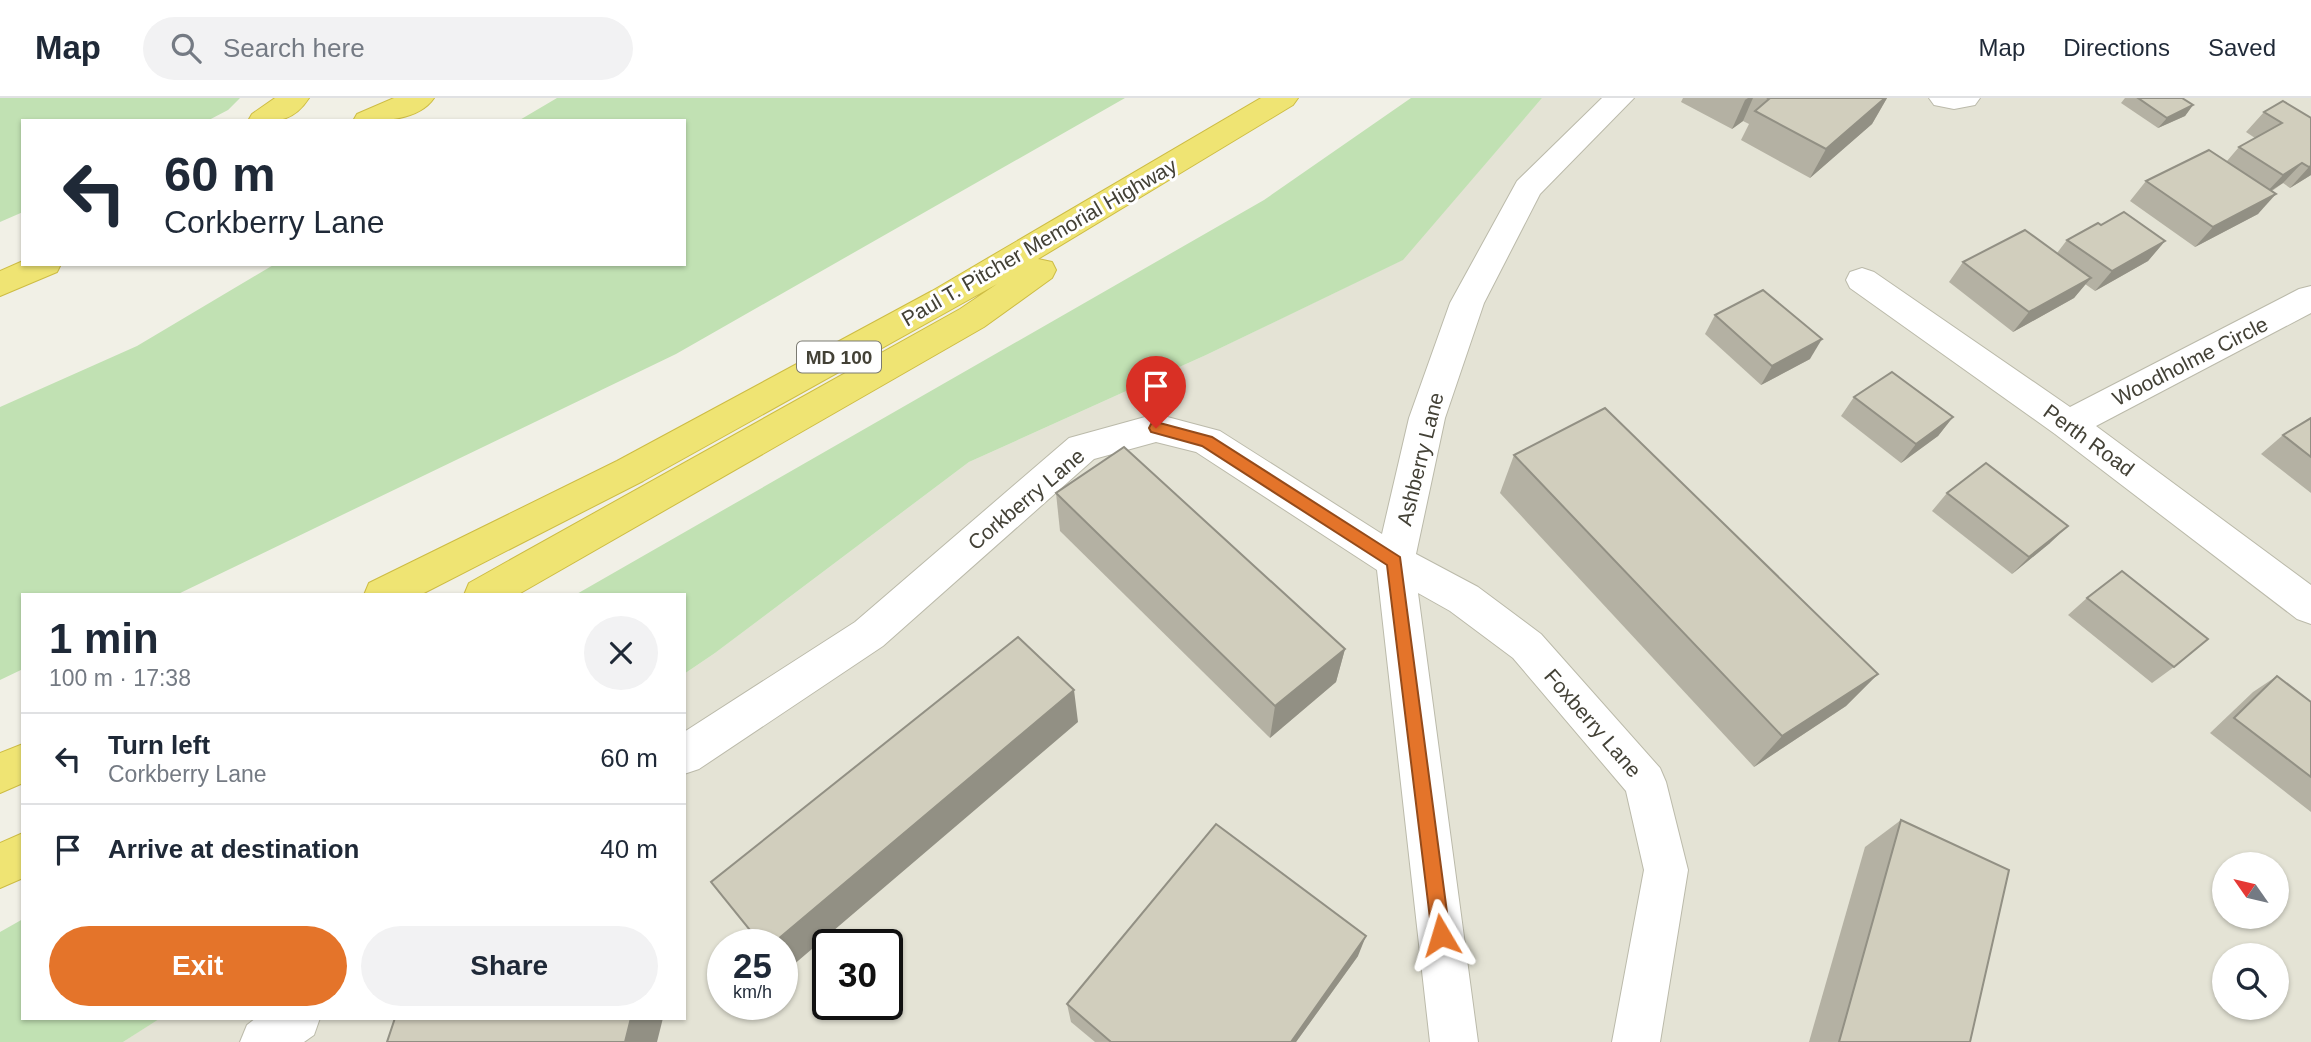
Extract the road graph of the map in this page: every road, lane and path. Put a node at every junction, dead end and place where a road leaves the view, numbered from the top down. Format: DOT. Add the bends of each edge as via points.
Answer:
graph roads {
  1 [pos="294,98"];
  2 [pos="419,98"];
  3 [pos="1619,98"];
  4 [pos="1944,98"];
  5 [pos="1965,98"];
  6 [pos="1280,100"];
  7 [pos="265,119"];
  8 [pos="372,119"];
  9 [pos="21,249"];
  10 [pos="0,259"];
  11 [pos="40,266"];
  12 [pos="1862,280"];
  13 [pos="0,284"];
  14 [pos="2311,298"];
  15 [pos="2068,424"];
  16 [pos="1395,562"];
  17 [pos="387,593"];
  18 [pos="487,593"];
  19 [pos="2311,607"];
  20 [pos="686,754"];
  21 [pos="21,764"];
  22 [pos="0,773"];
  23 [pos="21,855"];
  24 [pos="0,867"];
  25 [pos="294,1020"];
  26 [pos="264,1042"];
  27 [pos="1454,1042"];
  28 [pos="1636,1042"];
  1 -- 7 [label="highway"];
  2 -- 8 [label="highway"];
  3 -- 16 [label="street, Ashberry Lane" via="1528,188 1467,303 1427,418"];
  4 -- 5 [label="street"];
  6 -- 17 [label="highway, Paul T. Pitcher Memorial Highway / MD 100" via="944,300 630,471"];
  6 -- 18 [label="highway" via="972,318"];
  9 -- 10 [label="highway"];
  11 -- 13 [label="highway"];
  12 -- 15 [label="street, Perth Road"];
  14 -- 15 [label="street, Woodholme Circle"];
  15 -- 19 [label="street, Perth Road"];
  16 -- 20 [label="street, Corkberry Lane" via="1207,441 1156,428 1082,448 869,634"];
  16 -- 27 [label="street, Ashberry Lane"];
  16 -- 28 [label="street, Foxberry Lane" via="1464,599 1527,646 1645,782 1666,870"];
  21 -- 22 [label="highway"];
  23 -- 24 [label="highway"];
  25 -- 26 [label="street"];
}
